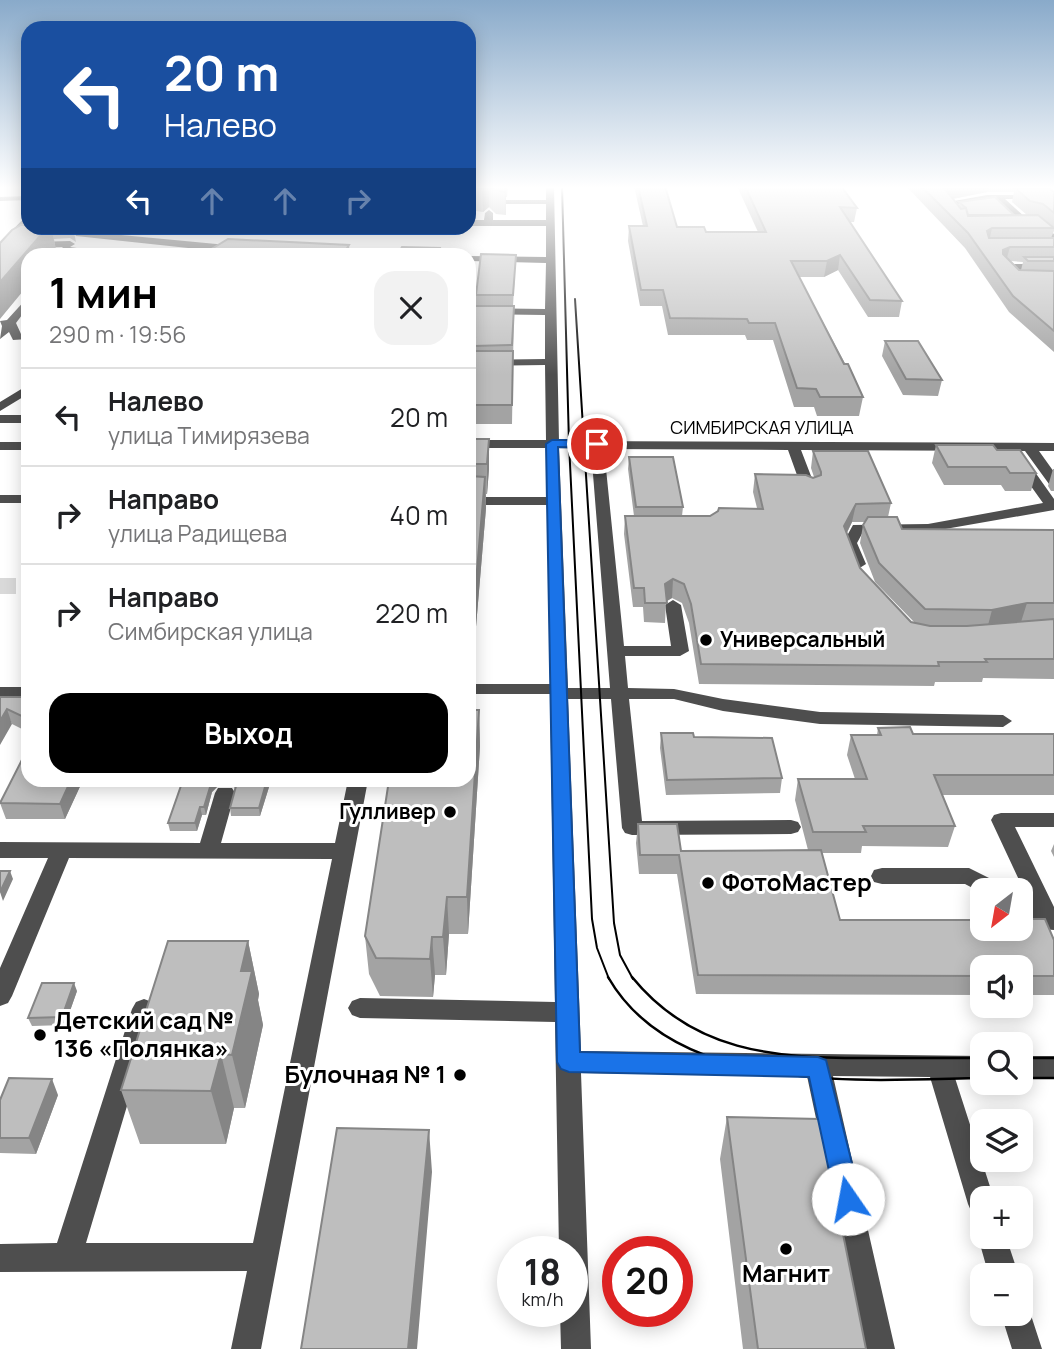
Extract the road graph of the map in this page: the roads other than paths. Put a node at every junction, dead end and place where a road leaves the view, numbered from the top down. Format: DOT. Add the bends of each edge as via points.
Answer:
graph roads {
  1 [pos="551,249"];
  2 [pos="476,257"];
  3 [pos="551,260"];
  4 [pos="1054,267"];
  5 [pos="1054,282"];
  6 [pos="476,300"];
  7 [pos="551,306"];
  8 [pos="21,307"];
  9 [pos="476,311"];
  10 [pos="5,323"];
  11 [pos="0,336"];
  12 [pos="21,337"];
  13 [pos="551,362"];
  14 [pos="476,363"];
  15 [pos="21,394"];
  16 [pos="0,407"];
  17 [pos="0,419"];
  18 [pos="21,419"];
  19 [pos="476,444"];
  20 [pos="552,444"];
  21 [pos="597,444"];
  22 [pos="793,445"];
  23 [pos="0,446"];
  24 [pos="21,446"];
  25 [pos="1010,447"];
  26 [pos="1029,447"];
  27 [pos="1054,447"];
  28 [pos="1054,481"];
  29 [pos="809,489"];
  30 [pos="0,499"];
  31 [pos="21,499"];
  32 [pos="476,501"];
  33 [pos="554,501"];
  34 [pos="604,526"];
  35 [pos="623,526"];
  36 [pos="862,575"];
  37 [pos="673,605"];
  38 [pos="616,651"];
  39 [pos="476,689"];
  40 [pos="559,691"];
  41 [pos="0,692"];
  42 [pos="21,692"];
  43 [pos="620,693"];
  44 [pos="1003,720"];
  45 [pos="357,787"];
  46 [pos="225,793"];
  47 [pos="1054,820"];
  48 [pos="791,827"];
  49 [pos="0,850"];
  50 [pos="61,851"];
  51 [pos="208,851"];
  52 [pos="345,851"];
  53 [pos="882,876"];
  54 [pos="972,878"];
  55 [pos="1033,914"];
  56 [pos="1052,927"];
  57 [pos="2,985"];
  58 [pos="360,1008"];
  59 [pos="144,1009"];
  60 [pos="566,1012"];
  61 [pos="569,1062"];
  62 [pos="818,1067"];
  63 [pos="939,1067"];
  64 [pos="970,1067"];
  65 [pos="1033,1067"];
  66 [pos="1054,1067"];
  67 [pos="976,1186"];
  68 [pos="67,1257"];
  69 [pos="264,1257"];
  70 [pos="0,1258"];
  71 [pos="1020,1326"];
  72 [pos="246,1349"];
  73 [pos="576,1349"];
  74 [pos="880,1349"];
  75 [pos="1027,1349"];
  1 -- 3 [label="street"];
  2 -- 3 [label="street"];
  3 -- 7 [label="street"];
  4 -- 5 [label="street" via="1006,267 1020,282"];
  6 -- 7 [label="street"];
  7 -- 9 [label="street"];
  7 -- 13 [label="street"];
  8 -- 10 [label="street"];
  10 -- 11 [label="street"];
  10 -- 12 [label="street"];
  13 -- 14 [label="street"];
  13 -- 20 [label="street"];
  15 -- 16 [label="street"];
  17 -- 18 [label="street"];
  19 -- 20 [label="street, СИМБИРСКАЯ УЛИЦА"];
  20 -- 21 [label="street, СИМБИРСКАЯ УЛИЦА"];
  20 -- 33 [label="street"];
  21 -- 22 [label="street, СИМБИРСКАЯ УЛИЦА"];
  21 -- 34 [label="street"];
  22 -- 25 [label="street, СИМБИРСКАЯ УЛИЦА"];
  22 -- 29 [label="street"];
  23 -- 24 [label="street"];
  25 -- 26 [label="street, СИМБИРСКАЯ УЛИЦА"];
  25 -- 36 [label="street" via="1052,506 928,528 858,528 850,543"];
  26 -- 27 [label="street, СИМБИРСКАЯ УЛИЦА"];
  26 -- 28 [label="street"];
  30 -- 31 [label="street"];
  32 -- 33 [label="street"];
  33 -- 40 [label="street"];
  34 -- 35 [label="street"];
  34 -- 38 [label="street"];
  37 -- 38 [label="street" via="680,651"];
  38 -- 43 [label="street"];
  39 -- 40 [label="street"];
  40 -- 43 [label="street"];
  40 -- 60 [label="street"];
  41 -- 42 [label="street"];
  43 -- 44 [label="street" via="674,694 820,718"];
  43 -- 48 [label="street" via="632,828"];
  45 -- 52 [label="street"];
  46 -- 51 [label="street"];
  47 -- 56 [label="street" via="1001,820"];
  49 -- 50 [label="street"];
  50 -- 51 [label="street"];
  50 -- 57 [label="street"];
  51 -- 52 [label="street"];
  52 -- 69 [label="street"];
  53 -- 54 [label="street"];
  55 -- 56 [label="street"];
  58 -- 60 [label="street"];
  59 -- 68 [label="street"];
  60 -- 61 [label="street"];
  61 -- 62 [label="street"];
  61 -- 73 [label="street"];
  62 -- 63 [label="street"];
  62 -- 74 [label="street"];
  63 -- 64 [label="street"];
  63 -- 67 [label="street"];
  65 -- 66 [label="street"];
  68 -- 69 [label="street"];
  68 -- 70 [label="street"];
  69 -- 72 [label="street"];
  71 -- 75 [label="street"];
}
